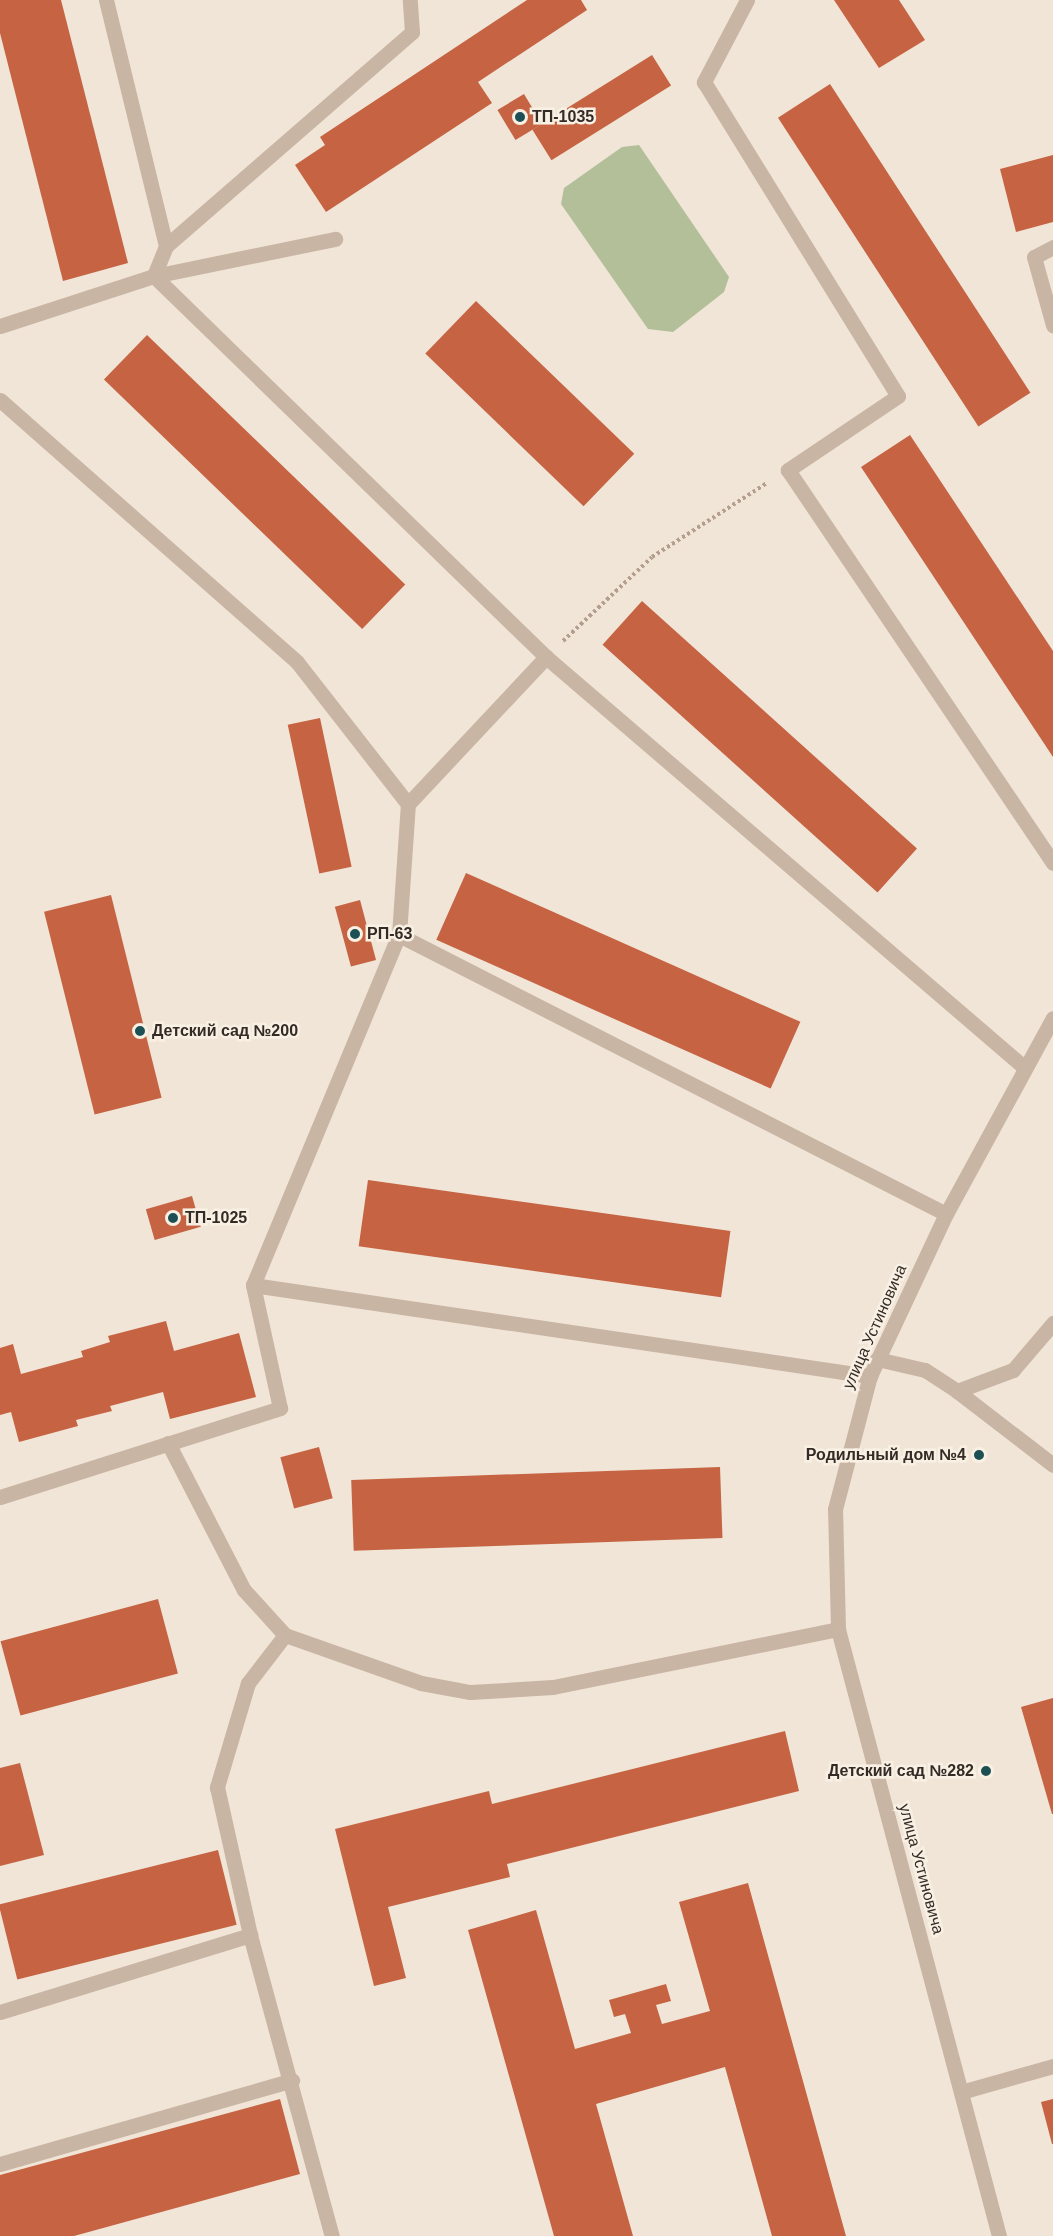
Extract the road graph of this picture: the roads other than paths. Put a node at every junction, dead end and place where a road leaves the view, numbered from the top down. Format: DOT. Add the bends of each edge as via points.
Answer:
graph roads {
  1 [pos="106,0"];
  2 [pos="410,0"];
  3 [pos="747,0"];
  4 [pos="335,240"];
  5 [pos="166,246"];
  6 [pos="1053,247"];
  7 [pos="154,276"];
  8 [pos="1053,325"];
  9 [pos="0,326"];
  10 [pos="0,400"];
  11 [pos="546,657"];
  12 [pos="408,804"];
  13 [pos="1053,863"];
  14 [pos="399,935"];
  15 [pos="1053,1017"];
  16 [pos="1024,1068"];
  17 [pos="946,1214"];
  18 [pos="253,1286"];
  19 [pos="1053,1323"];
  20 [pos="877,1359"];
  21 [pos="870,1376"];
  22 [pos="957,1391"];
  23 [pos="168,1443"];
  24 [pos="1053,1465"];
  25 [pos="0,1497"];
  26 [pos="838,1629"];
  27 [pos="285,1635"];
  28 [pos="250,1935"];
  29 [pos="0,2012"];
  30 [pos="1053,2067"];
  31 [pos="292,2080"];
  32 [pos="961,2092"];
  33 [pos="0,2164"];
  34 [pos="332,2236"];
  35 [pos="999,2236"];
  1 -- 5 [label="street"];
  2 -- 5 [label="street" via="412,32"];
  3 -- 13 [label="street" via="704,82 898,396 788,470"];
  4 -- 7 [label="street"];
  5 -- 7 [label="street"];
  6 -- 8 [label="street" via="1034,257"];
  7 -- 9 [label="street"];
  7 -- 11 [label="street"];
  10 -- 12 [label="street" via="297,662"];
  11 -- 12 [label="street"];
  11 -- 16 [label="street"];
  12 -- 14 [label="street"];
  14 -- 17 [label="street"];
  14 -- 18 [label="street"];
  15 -- 16 [label="street, улица Устиновича"];
  16 -- 17 [label="street, улица Устиновича"];
  17 -- 20 [label="street, улица Устиновича"];
  18 -- 21 [label="street"];
  18 -- 23 [label="street" via="280,1408"];
  19 -- 22 [label="street" via="1013,1370"];
  20 -- 21 [label="street, улица Устиновича"];
  20 -- 22 [label="street" via="925,1370"];
  21 -- 26 [label="street, улица Устиновича" via="835,1509"];
  22 -- 24 [label="street"];
  23 -- 25 [label="street"];
  23 -- 27 [label="street" via="244,1590"];
  26 -- 27 [label="street" via="553,1687 470,1692 422,1683"];
  26 -- 32 [label="street, улица Устиновича"];
  27 -- 28 [label="street" via="248,1683 217,1787"];
  28 -- 29 [label="street"];
  28 -- 31 [label="street"];
  30 -- 32 [label="street"];
  31 -- 33 [label="street"];
  31 -- 34 [label="street"];
  32 -- 35 [label="street, улица Устиновича"];
}
